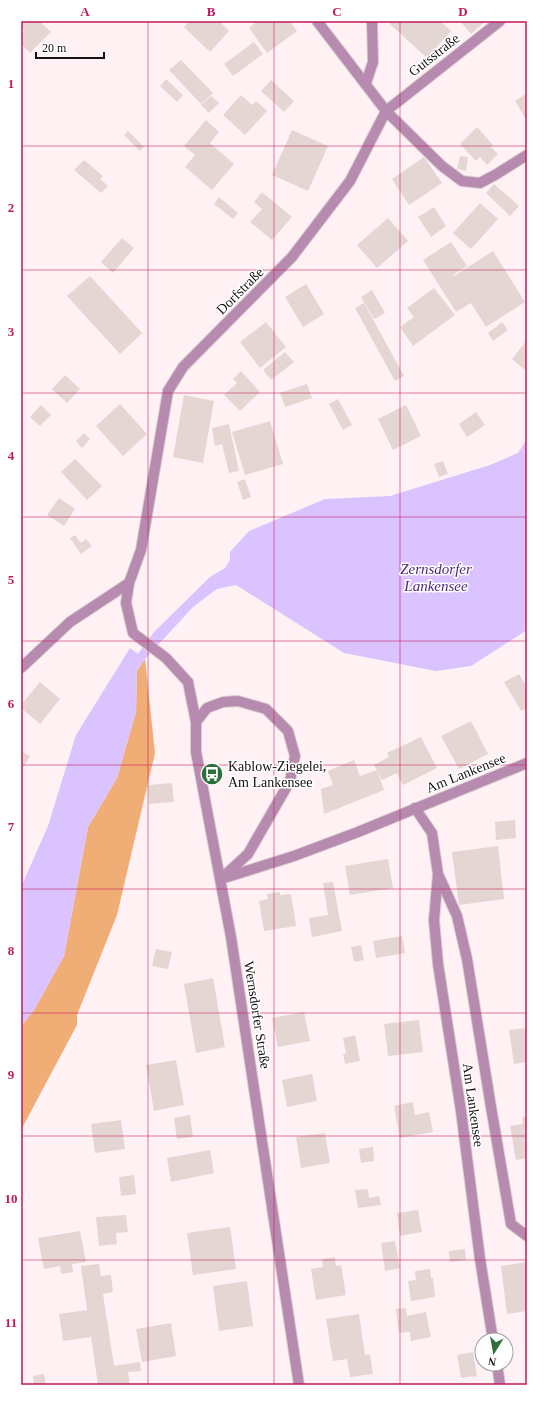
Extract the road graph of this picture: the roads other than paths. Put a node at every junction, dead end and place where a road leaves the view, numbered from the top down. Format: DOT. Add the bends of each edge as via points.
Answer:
graph roads {
  1 [pos="317,21"];
  2 [pos="372,21"];
  3 [pos="500,21"];
  4 [pos="366,83"];
  5 [pos="386,111"];
  6 [pos="527,155"];
  7 [pos="130,583"];
  8 [pos="166,658"];
  9 [pos="21,668"];
  10 [pos="196,722"];
  11 [pos="527,763"];
  12 [pos="415,808"];
  13 [pos="438,874"];
  14 [pos="221,879"];
  15 [pos="527,1236"];
  16 [pos="492,1332"];
  17 [pos="498,1372"];
  18 [pos="299,1385"];
  19 [pos="500,1385"];
  1 -- 4 [label="street"];
  2 -- 4 [label="street" via="372,62"];
  3 -- 5 [label="street, Gutsstraße"];
  4 -- 5 [label="street"];
  5 -- 6 [label="street" via="442,166 462,181 480,183"];
  5 -- 7 [label="street, Dorfstraße" via="350,181 292,257 184,368 168,390 141,550"];
  7 -- 8 [label="street, Dorfstraße" via="126,603 133,633"];
  7 -- 9 [label="street" via="70,622"];
  8 -- 10 [label="street, Wernsdorfer Straße" via="188,682"];
  10 -- 14 [label="street, Wernsdorfer Straße" via="198,766"];
  10 -- 14 [label="street" via="207,708 223,702 238,701 266,708 288,731 294,756 290,781 248,854"];
  11 -- 12 [label="street, Am Lankensee"];
  12 -- 13 [label="street, Am Lankensee" via="432,833"];
  12 -- 14 [label="street, Am Lankensee" via="294,856"];
  13 -- 15 [label="street, Am Lankensee" via="457,916 467,959 511,1224"];
  13 -- 16 [label="street, Am Lankensee" via="434,920 438,964"];
  14 -- 18 [label="street, Wernsdorfer Straße"];
  17 -- 19 [label="street"];
}
